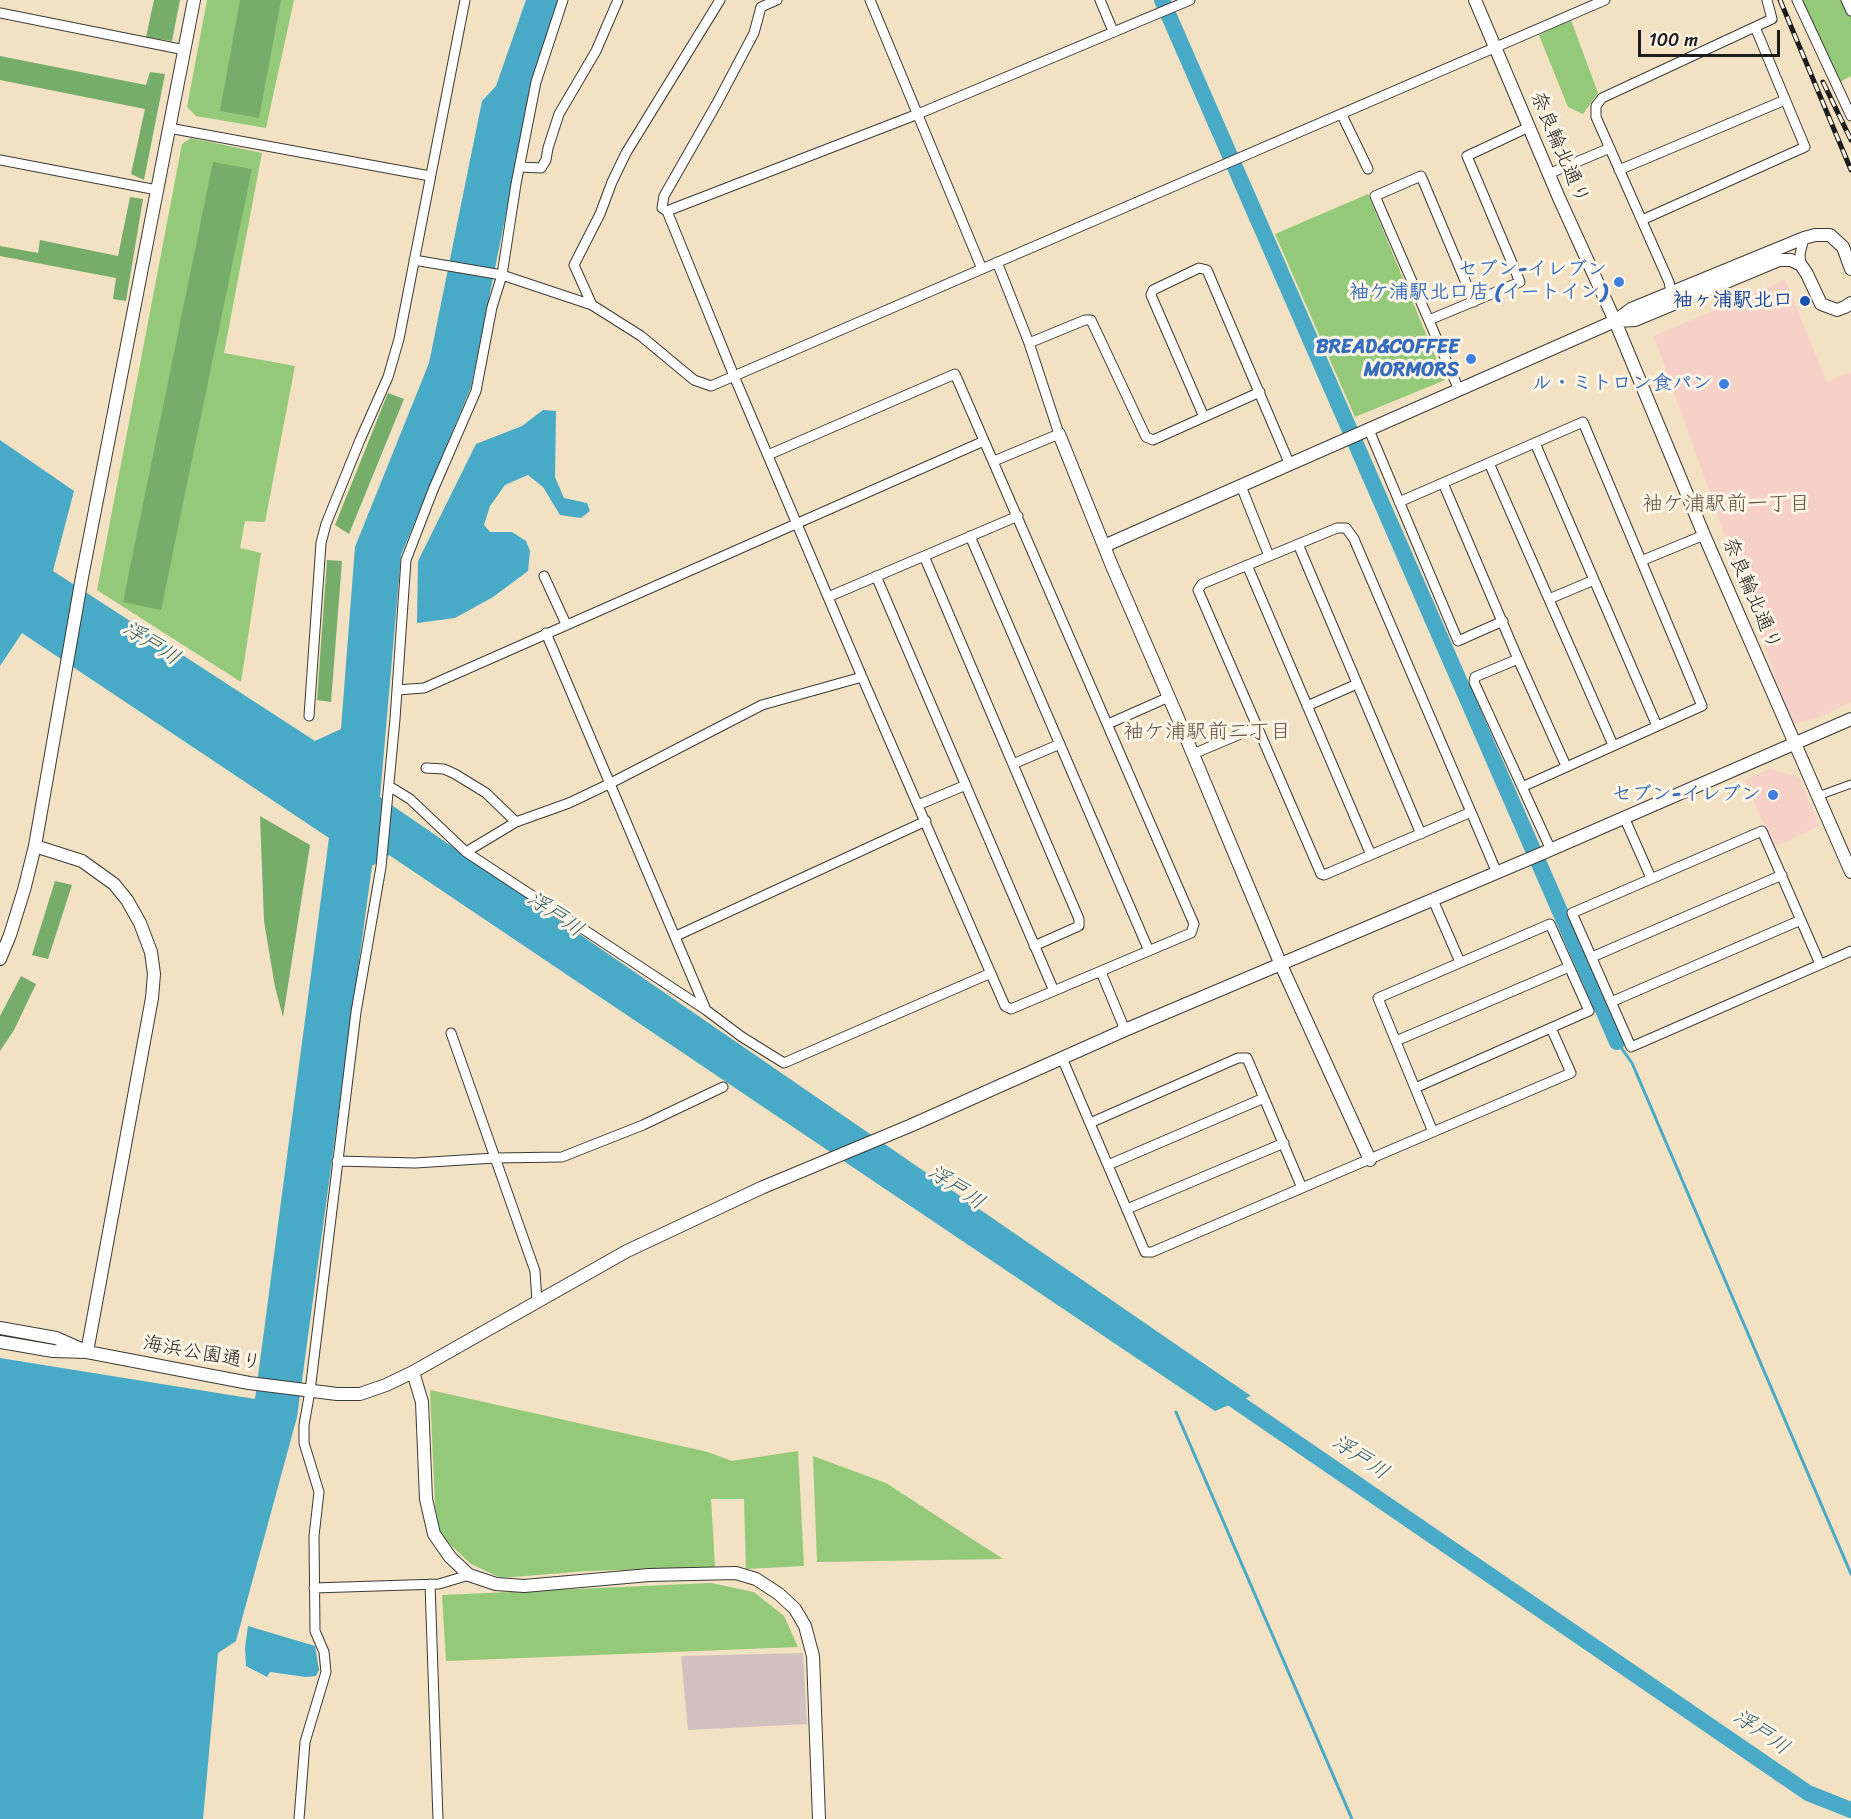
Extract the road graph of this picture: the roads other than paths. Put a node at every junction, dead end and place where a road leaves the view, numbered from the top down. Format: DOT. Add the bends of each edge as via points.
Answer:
graph roads {
  1 [pos="194,0"];
  2 [pos="465,0"];
  3 [pos="563,0"];
  4 [pos="618,0"];
  5 [pos="720,0"];
  6 [pos="777,0"];
  7 [pos="870,0"];
  8 [pos="1100,0"];
  9 [pos="1190,0"];
  10 [pos="1474,0"];
  11 [pos="1605,0"];
  12 [pos="1767,0"];
  13 [pos="1797,0"];
  14 [pos="1846,0"];
  15 [pos="1851,11"];
  16 [pos="0,13"];
  17 [pos="1755,27"];
  18 [pos="1113,31"];
  19 [pos="1494,46"];
  20 [pos="185,50"];
  21 [pos="1785,100"];
  22 [pos="918,114"];
  23 [pos="1342,115"];
  24 [pos="1851,116"];
  25 [pos="1529,127"];
  26 [pos="169,128"];
  27 [pos="1610,148"];
  28 [pos="0,160"];
  29 [pos="519,167"];
  30 [pos="1368,168"];
  31 [pos="1619,170"];
  32 [pos="1548,174"];
  33 [pos="430,176"];
  34 [pos="157,190"];
  35 [pos="667,211"];
  36 [pos="1641,220"];
  37 [pos="1804,238"];
  38 [pos="414,260"];
  39 [pos="997,262"];
  40 [pos="1801,265"];
  41 [pos="982,269"];
  42 [pos="1851,269"];
  43 [pos="502,275"];
  44 [pos="1671,291"];
  45 [pos="1474,302"];
  46 [pos="1851,303"];
  47 [pos="592,305"];
  48 [pos="1429,321"];
  49 [pos="1615,321"];
  50 [pos="1029,344"];
  51 [pos="734,375"];
  52 [pos="1460,390"];
  53 [pos="1260,392"];
  54 [pos="1204,417"];
  55 [pos="1369,430"];
  56 [pos="1059,434"];
  57 [pos="984,441"];
  58 [pos="1535,443"];
  59 [pos="768,455"];
  60 [pos="994,461"];
  61 [pos="1489,463"];
  62 [pos="1290,465"];
  63 [pos="1443,483"];
  64 [pos="1241,486"];
  65 [pos="1399,502"];
  66 [pos="1018,516"];
  67 [pos="797,522"];
  68 [pos="1704,535"];
  69 [pos="970,537"];
  70 [pos="1298,544"];
  71 [pos="1104,546"];
  72 [pos="924,556"];
  73 [pos="1269,556"];
  74 [pos="1641,561"];
  75 [pos="1247,565"];
  76 [pos="544,576"];
  77 [pos="876,576"];
  78 [pos="1594,580"];
  79 [pos="828,597"];
  80 [pos="1549,599"];
  81 [pos="1503,621"];
  82 [pos="566,624"];
  83 [pos="546,633"];
  84 [pos="1518,659"];
  85 [pos="862,677"];
  86 [pos="1357,684"];
  87 [pos="397,690"];
  88 [pos="1169,697"];
  89 [pos="1307,706"];
  90 [pos="309,716"];
  91 [pos="1851,719"];
  92 [pos="1108,724"];
  93 [pos="1657,726"];
  94 [pos="1257,727"];
  95 [pos="1795,743"];
  96 [pos="1060,744"];
  97 [pos="1613,745"];
  98 [pos="1193,754"];
  99 [pos="1013,764"];
  100 [pos="1566,766"];
  101 [pos="426,768"];
  102 [pos="609,784"];
  103 [pos="1851,784"];
  104 [pos="966,785"];
  105 [pos="389,786"];
  106 [pos="1522,786"];
  107 [pos="1818,796"];
  108 [pos="918,805"];
  109 [pos="1471,812"];
  110 [pos="1624,817"];
  111 [pos="926,821"];
  112 [pos="516,822"];
  113 [pos="1421,834"];
  114 [pos="34,846"];
  115 [pos="1547,851"];
  116 [pos="466,852"];
  117 [pos="1371,855"];
  118 [pos="1851,872"];
  119 [pos="1497,873"];
  120 [pos="1782,875"];
  121 [pos="1651,878"];
  122 [pos="1433,900"];
  123 [pos="1801,920"];
  124 [pos="676,936"];
  125 [pos="1034,946"];
  126 [pos="1149,951"];
  127 [pos="1851,951"];
  128 [pos="1592,957"];
  129 [pos="0,959"];
  130 [pos="1460,962"];
  131 [pos="1820,964"];
  132 [pos="1281,965"];
  133 [pos="1569,967"];
  134 [pos="1101,972"];
  135 [pos="991,973"];
  136 [pos="1054,991"];
  137 [pos="1611,1002"];
  138 [pos="706,1010"];
  139 [pos="1551,1028"];
  140 [pos="1125,1030"];
  141 [pos="451,1033"];
  142 [pos="1396,1041"];
  143 [pos="1062,1058"];
  144 [pos="723,1087"];
  145 [pos="1415,1088"];
  146 [pos="1264,1098"];
  147 [pos="1090,1123"];
  148 [pos="1433,1132"];
  149 [pos="1284,1143"];
  150 [pos="495,1158"];
  151 [pos="1370,1160"];
  152 [pos="338,1161"];
  153 [pos="1108,1165"];
  154 [pos="1302,1188"];
  155 [pos="1127,1209"];
  156 [pos="537,1302"];
  157 [pos="0,1328"];
  158 [pos="0,1342"];
  159 [pos="87,1352"];
  160 [pos="413,1372"];
  161 [pos="310,1391"];
  162 [pos="469,1575"];
  163 [pos="430,1584"];
  164 [pos="314,1588"];
  165 [pos="299,1819"];
  166 [pos="438,1819"];
  167 [pos="819,1819"];
  1 -- 20 [label="street"];
  2 -- 33 [label="street"];
  3 -- 29 [label="street" via="536,82"];
  4 -- 29 [label="street" via="590,62 559,114 546,160 541,168"];
  5 -- 47 [label="street" via="631,143 574,265"];
  6 -- 35 [label="street" via="760,7 754,33 663,196 662,208"];
  7 -- 22 [label="street"];
  8 -- 18 [label="street"];
  9 -- 18 [label="street"];
  10 -- 19 [label="street, 奈良輪北通り"];
  11 -- 19 [label="street"];
  12 -- 17 [label="street" via="1772,20"];
  13 -- 24 [label="street"];
  14 -- 15 [label="street"];
  16 -- 20 [label="street"];
  17 -- 21 [label="street"];
  17 -- 27 [label="street" via="1602,98 1596,106 1596,117"];
  18 -- 22 [label="street"];
  19 -- 23 [label="street"];
  19 -- 25 [label="street, 奈良輪北通り"];
  20 -- 26 [label="street"];
  21 -- 31 [label="street"];
  21 -- 36 [label="street" via="1805,147"];
  22 -- 35 [label="street"];
  22 -- 41 [label="street"];
  23 -- 30 [label="street"];
  23 -- 39 [label="street"];
  25 -- 32 [label="street, 奈良輪北通り"];
  25 -- 45 [label="street" via="1467,156 1520,282"];
  26 -- 33 [label="street"];
  26 -- 34 [label="street"];
  27 -- 31 [label="street"];
  27 -- 32 [label="street"];
  28 -- 34 [label="street"];
  29 -- 43 [label="street"];
  31 -- 36 [label="street"];
  32 -- 49 [label="street, 奈良輪北通り"];
  33 -- 38 [label="street"];
  34 -- 114 [label="street" via="81,577"];
  35 -- 51 [label="street"];
  36 -- 44 [label="street"];
  37 -- 40 [label="street"];
  37 -- 42 [label="street" via="1823,234 1837,240"];
  37 -- 44 [label="street"];
  38 -- 43 [label="street"];
  38 -- 90 [label="street" via="388,377 321,543"];
  39 -- 41 [label="street"];
  39 -- 50 [label="street"];
  40 -- 46 [label="street" via="1821,304 1837,310"];
  40 -- 49 [label="street" via="1779,260 1635,320"];
  41 -- 51 [label="street"];
  43 -- 47 [label="street"];
  43 -- 87 [label="street" via="476,391 408,553"];
  44 -- 49 [label="street" via="1631,309"];
  45 -- 48 [label="street"];
  45 -- 48 [label="street" via="1421,176 1375,196"];
  47 -- 51 [label="street" via="641,336 694,380 711,386"];
  48 -- 52 [label="street"];
  49 -- 52 [label="street"];
  49 -- 68 [label="street, 奈良輪北通り"];
  50 -- 54 [label="street" via="1091,320 1146,437 1153,440"];
  50 -- 56 [label="street"];
  51 -- 59 [label="street"];
  52 -- 55 [label="street"];
  53 -- 54 [label="street"];
  53 -- 54 [label="street" via="1207,270 1199,268 1150,295"];
  53 -- 62 [label="street"];
  55 -- 62 [label="street"];
  55 -- 65 [label="street"];
  56 -- 60 [label="street"];
  56 -- 71 [label="street"];
  57 -- 59 [label="street" via="955,374"];
  57 -- 60 [label="street"];
  57 -- 67 [label="street"];
  58 -- 61 [label="street"];
  58 -- 74 [label="street" via="1583,422"];
  58 -- 78 [label="street"];
  59 -- 67 [label="street"];
  60 -- 66 [label="street"];
  61 -- 63 [label="street"];
  61 -- 80 [label="street"];
  62 -- 64 [label="street"];
  63 -- 65 [label="street"];
  63 -- 81 [label="street"];
  64 -- 71 [label="street"];
  64 -- 73 [label="street"];
  65 -- 81 [label="street" via="1458,641"];
  66 -- 69 [label="street"];
  66 -- 92 [label="street"];
  67 -- 79 [label="street"];
  67 -- 82 [label="street"];
  68 -- 74 [label="street"];
  68 -- 95 [label="street, 奈良輪北通り"];
  69 -- 72 [label="street"];
  69 -- 96 [label="street"];
  70 -- 73 [label="street"];
  70 -- 86 [label="street"];
  70 -- 109 [label="street" via="1337,528 1346,528 1354,539"];
  71 -- 88 [label="street"];
  72 -- 77 [label="street"];
  72 -- 99 [label="street"];
  73 -- 75 [label="street"];
  74 -- 93 [label="street" via="1702,706"];
  75 -- 89 [label="street"];
  75 -- 94 [label="street" via="1202,584 1198,590"];
  76 -- 82 [label="street"];
  77 -- 79 [label="street"];
  77 -- 104 [label="street"];
  78 -- 80 [label="street"];
  78 -- 93 [label="street"];
  79 -- 85 [label="street"];
  80 -- 97 [label="street"];
  81 -- 84 [label="street"];
  82 -- 83 [label="street"];
  83 -- 87 [label="street" via="424,688"];
  83 -- 102 [label="street"];
  84 -- 100 [label="street"];
  84 -- 106 [label="street" via="1475,677 1474,682"];
  85 -- 102 [label="street" via="762,705"];
  85 -- 108 [label="street"];
  86 -- 89 [label="street"];
  86 -- 113 [label="street"];
  87 -- 105 [label="street"];
  88 -- 92 [label="street"];
  88 -- 98 [label="street"];
  89 -- 117 [label="street"];
  91 -- 95 [label="street, 海浜公園通り"];
  92 -- 126 [label="street" via="1194,924 1191,933"];
  93 -- 97 [label="street"];
  94 -- 98 [label="street"];
  94 -- 117 [label="street" via="1321,874"];
  95 -- 107 [label="street, 奈良輪北通り"];
  95 -- 110 [label="street, 海浜公園通り"];
  96 -- 99 [label="street"];
  96 -- 126 [label="street"];
  97 -- 100 [label="street"];
  98 -- 132 [label="street"];
  99 -- 125 [label="street" via="1079,919 1079,926"];
  100 -- 106 [label="street"];
  101 -- 112 [label="street" via="455,774 486,794"];
  102 -- 112 [label="street"];
  102 -- 124 [label="street"];
  103 -- 107 [label="street"];
  104 -- 108 [label="street"];
  104 -- 125 [label="street"];
  105 -- 116 [label="street" via="410,799"];
  105 -- 152 [label="street"];
  106 -- 115 [label="street"];
  107 -- 118 [label="street, 奈良輪北通り"];
  108 -- 111 [label="street"];
  109 -- 113 [label="street"];
  109 -- 119 [label="street"];
  110 -- 115 [label="street, 海浜公園通り"];
  110 -- 121 [label="street"];
  111 -- 124 [label="street"];
  111 -- 135 [label="street"];
  112 -- 116 [label="street"];
  113 -- 117 [label="street"];
  114 -- 129 [label="street" via="17,913"];
  114 -- 159 [label="street" via="82,861 114,884 140,923 154,974"];
  115 -- 119 [label="street, 海浜公園通り"];
  116 -- 138 [label="street"];
  119 -- 122 [label="street, 海浜公園通り"];
  120 -- 121 [label="street" via="1762,831"];
  120 -- 123 [label="street"];
  120 -- 128 [label="street"];
  121 -- 128 [label="street" via="1572,913"];
  122 -- 130 [label="street"];
  122 -- 132 [label="street, 海浜公園通り"];
  123 -- 131 [label="street"];
  123 -- 137 [label="street"];
  124 -- 138 [label="street"];
  125 -- 136 [label="street"];
  126 -- 134 [label="street"];
  127 -- 131 [label="street"];
  128 -- 137 [label="street"];
  130 -- 133 [label="street" via="1550,924"];
  130 -- 142 [label="street" via="1378,998"];
  131 -- 137 [label="street" via="1631,1047"];
  132 -- 140 [label="street, 海浜公園通り"];
  132 -- 151 [label="street"];
  133 -- 139 [label="street" via="1588,1011"];
  133 -- 142 [label="street"];
  134 -- 136 [label="street"];
  134 -- 140 [label="street"];
  135 -- 136 [label="street" via="1005,1006 1011,1009"];
  135 -- 138 [label="street" via="784,1063"];
  139 -- 145 [label="street"];
  139 -- 148 [label="street" via="1571,1072"];
  140 -- 143 [label="street, 海浜公園通り"];
  141 -- 150 [label="street"];
  142 -- 145 [label="street"];
  143 -- 147 [label="street"];
  143 -- 156 [label="street, 海浜公園通り" via="656,1237"];
  144 -- 150 [label="street" via="562,1157"];
  145 -- 148 [label="street"];
  146 -- 147 [label="street" via="1247,1058 1238,1058"];
  146 -- 149 [label="street"];
  146 -- 153 [label="street"];
  147 -- 153 [label="street"];
  148 -- 151 [label="street"];
  149 -- 154 [label="street"];
  149 -- 155 [label="street"];
  150 -- 152 [label="street" via="415,1163"];
  150 -- 156 [label="street" via="535,1271"];
  151 -- 154 [label="street"];
  152 -- 161 [label="street"];
  153 -- 155 [label="street"];
  154 -- 155 [label="street" via="1152,1252 1145,1252"];
  156 -- 160 [label="street, 海浜公園通り"];
  157 -- 159 [label="street, 海浜公園通り" via="56,1338"];
  158 -- 159 [label="street, 海浜公園通り"];
  159 -- 161 [label="street, 海浜公園通り"];
  160 -- 161 [label="street, 海浜公園通り" via="360,1394"];
  160 -- 162 [label="street" via="422,1402 426,1499 434,1534"];
  161 -- 164 [label="street" via="304,1443 319,1492"];
  162 -- 163 [label="street"];
  162 -- 167 [label="street" via="496,1584 524,1586 649,1575 736,1573 756,1579 779,1594 795,1608 805,1626 813,1656"];
  163 -- 164 [label="street"];
  163 -- 166 [label="street"];
  164 -- 165 [label="street" via="315,1631 324,1652 326,1672 305,1742"];
}
